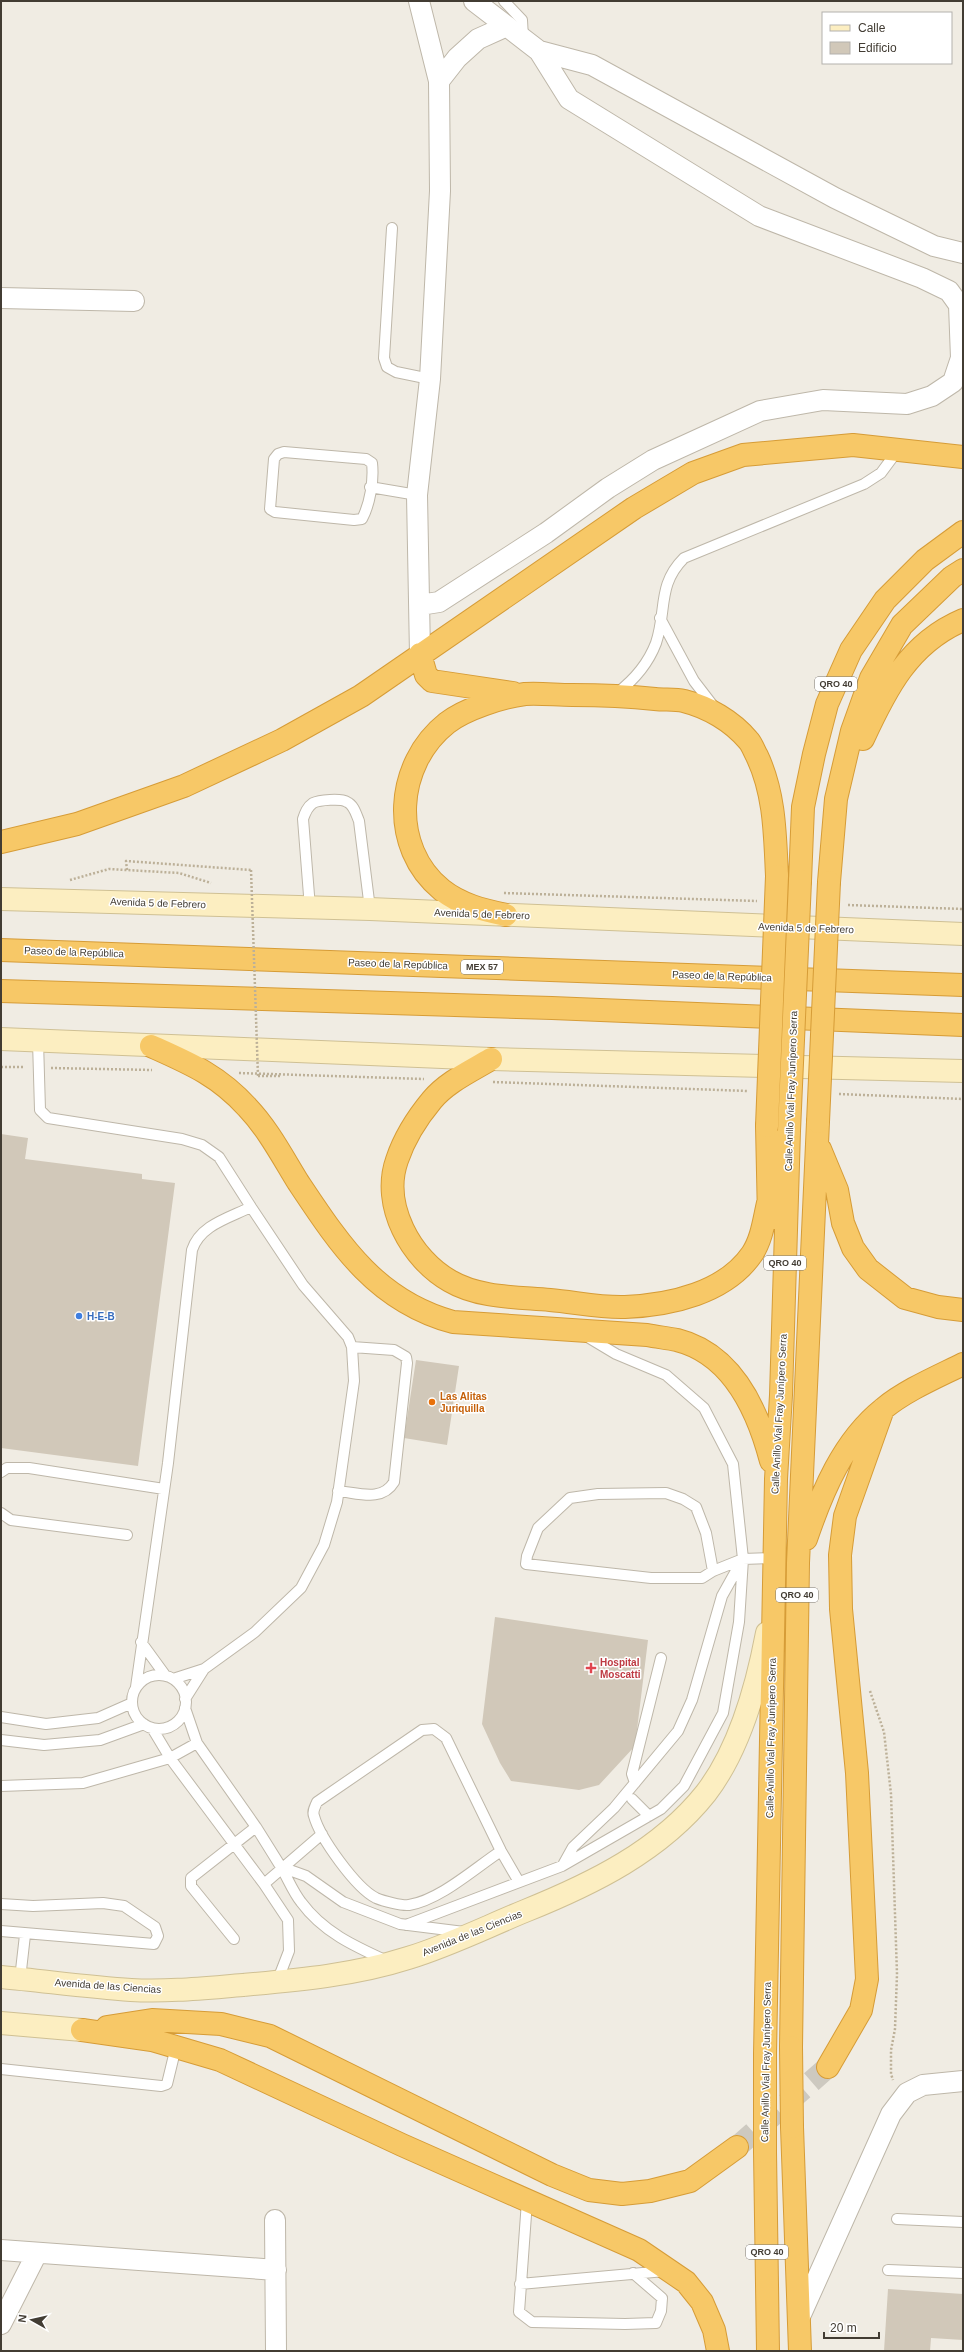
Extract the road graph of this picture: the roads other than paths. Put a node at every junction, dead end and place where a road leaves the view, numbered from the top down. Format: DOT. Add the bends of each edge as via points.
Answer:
graph roads {
  1 [pos="419,1"];
  2 [pos="474,1"];
  3 [pos="504,1"];
  4 [pos="507,26"];
  5 [pos="522,38"];
  6 [pos="539,51"];
  7 [pos="439,81"];
  8 [pos="392,228"];
  9 [pos="963,253"];
  10 [pos="1,298"];
  11 [pos="134,301"];
  12 [pos="430,379"];
  13 [pos="899,449"];
  14 [pos="963,457"];
  15 [pos="370,487"];
  16 [pos="417,495"];
  17 [pos="963,532"];
  18 [pos="963,570"];
  19 [pos="420,605"];
  20 [pos="660,618"];
  21 [pos="963,620"];
  22 [pos="420,654"];
  23 [pos="524,694"];
  24 [pos="614,695"];
  25 [pos="720,715"];
  26 [pos="836,798"];
  27 [pos="1,842"];
  28 [pos="1,899"];
  29 [pos="310,908"];
  30 [pos="370,910"];
  31 [pos="506,915"];
  32 [pos="963,934"];
  33 [pos="1,950"];
  34 [pos="963,985"];
  35 [pos="1,990"];
  36 [pos="963,1025"];
  37 [pos="1,1039"];
  38 [pos="38,1041"];
  39 [pos="151,1046"];
  40 [pos="491,1059"];
  41 [pos="963,1071"];
  42 [pos="818,1132"];
  43 [pos="768,1203"];
  44 [pos="251,1207"];
  45 [pos="963,1310"];
  46 [pos="576,1330"];
  47 [pos="352,1347"];
  48 [pos="963,1364"];
  49 [pos="781,1395"];
  50 [pos="883,1409"];
  51 [pos="1,1472"];
  52 [pos="776,1479"];
  53 [pos="164,1489"];
  54 [pos="338,1491"];
  55 [pos="1,1513"];
  56 [pos="127,1535"];
  57 [pos="774,1558"];
  58 [pos="743,1559"];
  59 [pos="798,1563"];
  60 [pos="713,1571"];
  61 [pos="773,1602"];
  62 [pos="141,1642"];
  63 [pos="661,1658"];
  64 [pos="204,1669"];
  65 [pos="169,1677"];
  66 [pos="136,1687"];
  67 [pos="132,1703"];
  68 [pos="185,1703"];
  69 [pos="1,1717"];
  70 [pos="148,1726"];
  71 [pos="1,1740"];
  72 [pos="197,1743"];
  73 [pos="170,1758"];
  74 [pos="635,1783"];
  75 [pos="1,1786"];
  76 [pos="632,1799"];
  77 [pos="649,1816"];
  78 [pos="256,1827"];
  79 [pos="322,1834"];
  80 [pos="234,1846"];
  81 [pos="501,1851"];
  82 [pos="562,1866"];
  83 [pos="281,1867"];
  84 [pos="519,1882"];
  85 [pos="264,1884"];
  86 [pos="1,1904"];
  87 [pos="406,1925"];
  88 [pos="1,1931"];
  89 [pos="472,1933"];
  90 [pos="25,1935"];
  91 [pos="234,1938"];
  92 [pos="391,1963"];
  93 [pos="10,1978"];
  94 [pos="277,1982"];
  95 [pos="1,2023"];
  96 [pos="82,2030"];
  97 [pos="176,2048"];
  98 [pos="828,2067"];
  99 [pos="1,2069"];
  100 [pos="963,2081"];
  101 [pos="738,2147"];
  102 [pos="527,2200"];
  103 [pos="897,2219"];
  104 [pos="275,2220"];
  105 [pos="963,2222"];
  106 [pos="1,2250"];
  107 [pos="37,2253"];
  108 [pos="276,2270"];
  109 [pos="888,2270"];
  110 [pos="671,2271"];
  111 [pos="633,2273"];
  112 [pos="963,2273"];
  113 [pos="520,2284"];
  114 [pos="798,2321"];
  115 [pos="1,2324"];
  116 [pos="276,2351"];
  117 [pos="718,2351"];
  118 [pos="768,2351"];
  119 [pos="800,2351"];
  1 -- 7 [label="street"];
  2 -- 4 [label="street"];
  3 -- 5 [label="lane" via="522,20"];
  4 -- 5 [label="street"];
  4 -- 7 [label="street" via="478,39 457,58"];
  5 -- 6 [label="street"];
  6 -- 9 [label="street" via="592,65 835,198 934,246"];
  6 -- 19 [label="street" via="569,99 759,216 922,278 949,291 959,305 961,358 953,382 932,396 906,404 823,400 760,411 652,460 439,602"];
  7 -- 12 [label="street" via="440,191"];
  8 -- 12 [label="lane" via="384,358 387,367 396,372"];
  10 -- 11 [label="street"];
  12 -- 16 [label="street"];
  13 -- 14 [label="highway"];
  13 -- 20 [label="lane" via="881,472 864,484 684,558 666,584"];
  13 -- 22 [label="highway" via="853,445 793,449 743,455 693,473 634,508"];
  15 -- 15 [label="lane" via="372,463 366,459 284,452 274,459 269,504 270,509 275,512 362,519"];
  15 -- 16 [label="lane"];
  16 -- 19 [label="street"];
  17 -- 49 [label="highway, Calle Anillo Vial Fray Junípero Serra / QRO 40, bridge" via="926,560 885,600 851,650 827,704 814,754 803,807 788,1131"];
  18 -- 26 [label="highway, QRO 40" via="952,577 902,625 871,678 852,731"];
  19 -- 22 [label="street"];
  20 -- 24 [label="lane" via="656,642 645,665 628,685"];
  20 -- 25 [label="lane" via="694,681"];
  21 -- 26 [label="highway" via="944,628 918,648 884,692"];
  22 -- 23 [label="highway" via="426,675 432,681"];
  22 -- 27 [label="highway" via="361,696 282,740 184,786 77,824"];
  23 -- 24 [label="highway"];
  23 -- 31 [label="highway" via="467,711 448,722 432,736 420,754 410,773 405,794 408,837 416,857 428,875 443,890 472,908"];
  24 -- 25 [label="highway" via="684,701"];
  25 -- 43 [label="highway, bridge" via="749,740 767,777 775,824 776,876 767,1126"];
  26 -- 42 [label="highway, QRO 40, bridge" via="829,882"];
  28 -- 29 [label="main road, Avenida 5 de Febrero"];
  29 -- 30 [label="main road, Avenida 5 de Febrero"];
  29 -- 30 [label="lane" via="303,819 306,809 314,802 338,800 347,802 354,809 359,821"];
  30 -- 31 [label="main road, Avenida 5 de Febrero"];
  31 -- 32 [label="main road, Avenida 5 de Febrero"];
  33 -- 34 [label="highway, Paseo de la República / MEX 57"];
  35 -- 36 [label="highway" via="552,1008"];
  37 -- 38 [label="main road"];
  38 -- 39 [label="main road"];
  38 -- 44 [label="lane" via="40,1110 43,1115 48,1118 182,1139 202,1145 219,1157"];
  39 -- 40 [label="main road"];
  39 -- 46 [label="highway" via="218,1079 248,1107 274,1140 298,1182 354,1260 378,1284 428,1315 453,1322"];
  40 -- 41 [label="main road"];
  40 -- 43 [label="highway" via="462,1076 432,1100 410,1132 396,1162 393,1197 404,1234 423,1261 450,1282 482,1294 624,1307 682,1299 709,1288 740,1268 753,1253 760,1237"];
  42 -- 45 [label="highway" via="837,1190 843,1223 853,1248 868,1269 905,1298 938,1307"];
  42 -- 59 [label="highway, QRO 40"];
  43 -- 49 [label="highway"];
  44 -- 47 [label="lane" via="303,1285 348,1337"];
  44 -- 53 [label="lane" via="202,1232 195,1240"];
  46 -- 52 [label="highway" via="646,1335 678,1340 700,1349 722,1366 744,1390 763,1432"];
  46 -- 58 [label="lane" via="616,1354 666,1375 704,1408 733,1464"];
  47 -- 54 [label="lane" via="354,1381"];
  47 -- 54 [label="lane" via="394,1350 406,1357 407,1363 394,1482 388,1492 380,1495"];
  48 -- 50 [label="highway"];
  49 -- 52 [label="highway, Calle Anillo Vial Fray Junípero Serra / QRO 40"];
  50 -- 59 [label="highway" via="846,1448 817,1508"];
  50 -- 98 [label="highway" via="845,1516 840,1555 842,1609 857,1773 867,1979 861,2010"];
  51 -- 53 [label="lane" via="7,1468 29,1468"];
  52 -- 57 [label="highway, Calle Anillo Vial Fray Junípero Serra / QRO 40"];
  53 -- 62 [label="lane"];
  54 -- 64 [label="lane" via="324,1544 301,1588 255,1632"];
  55 -- 56 [label="lane" via="11,1520"];
  57 -- 58 [label="lane"];
  57 -- 61 [label="highway, Calle Anillo Vial Fray Junípero Serra / QRO 40"];
  58 -- 60 [label="lane"];
  58 -- 74 [label="lane" via="722,1596 692,1700 678,1731"];
  58 -- 77 [label="lane" via="739,1622 723,1713 684,1786 661,1809"];
  59 -- 114 [label="highway, QRO 40, bridge" via="791,2047"];
  60 -- 60 [label="lane" via="706,1532 696,1507 666,1493 598,1494 570,1498 538,1528 526,1556 526,1564 651,1578 702,1578"];
  61 -- 89 [label="main road, Avenida de las Ciencias" via="760,1672 746,1714 707,1791 677,1825 633,1859 552,1900"];
  61 -- 118 [label="highway, Calle Anillo Vial Fray Junípero Serra / QRO 40, bridge" via="765,2054"];
  62 -- 65 [label="lane"];
  62 -- 66 [label="lane"];
  63 -- 74 [label="lane" via="632,1774"];
  64 -- 65 [label="lane"];
  64 -- 68 [label="lane"];
  65 -- 66 [label="lane" via="149,1677"];
  65 -- 68 [label="lane" via="181,1688"];
  66 -- 67 [label="lane"];
  67 -- 69 [label="lane" via="98,1718 46,1724"];
  67 -- 70 [label="lane" via="134,1712"];
  68 -- 70 [label="lane" via="176,1722 160,1729"];
  68 -- 72 [label="lane"];
  70 -- 71 [label="lane" via="100,1740 44,1745"];
  70 -- 73 [label="lane"];
  72 -- 73 [label="lane"];
  72 -- 78 [label="lane"];
  73 -- 75 [label="lane" via="83,1783"];
  73 -- 80 [label="lane"];
  74 -- 82 [label="lane" via="614,1808 573,1847"];
  76 -- 77 [label="lane"];
  77 -- 82 [label="lane"];
  78 -- 80 [label="lane"];
  78 -- 83 [label="lane"];
  79 -- 81 [label="lane" via="350,1876 376,1898 408,1905 432,1897"];
  79 -- 81 [label="lane" via="313,1815 317,1802 422,1730 434,1729 446,1738"];
  79 -- 83 [label="lane"];
  80 -- 85 [label="lane"];
  80 -- 91 [label="lane" via="191,1878 190,1882"];
  81 -- 84 [label="lane"];
  82 -- 84 [label="lane"];
  83 -- 85 [label="lane"];
  83 -- 87 [label="lane" via="306,1876 343,1902"];
  83 -- 92 [label="lane" via="301,1902 324,1926 347,1943"];
  84 -- 87 [label="lane"];
  85 -- 94 [label="lane" via="288,1920 289,1951"];
  86 -- 90 [label="lane" via="33,1906 102,1903 124,1906 155,1927 158,1936 154,1944"];
  87 -- 89 [label="lane"];
  88 -- 90 [label="lane"];
  89 -- 92 [label="main road, Avenida de las Ciencias"];
  90 -- 93 [label="lane"];
  92 -- 94 [label="main road, Avenida de las Ciencias" via="355,1972"];
  93 -- 94 [label="main road, Avenida de las Ciencias" via="131,1990 179,1991"];
  95 -- 96 [label="main road"];
  96 -- 97 [label="highway" via="152,2040"];
  96 -- 101 [label="highway" via="152,2020 221,2024 270,2036 552,2175 590,2190 622,2194 650,2191 690,2181"];
  97 -- 99 [label="lane" via="170,2078 167,2084 161,2086"];
  97 -- 102 [label="highway" via="220,2060"];
  100 -- 114 [label="street" via="923,2085 907,2093 890,2114"];
  102 -- 110 [label="highway" via="639,2250"];
  102 -- 113 [label="lane"];
  103 -- 105 [label="lane"];
  104 -- 108 [label="street"];
  106 -- 107 [label="street"];
  107 -- 108 [label="street"];
  107 -- 115 [label="street"];
  108 -- 116 [label="street"];
  109 -- 112 [label="lane"];
  110 -- 111 [label="lane"];
  110 -- 117 [label="highway" via="686,2282 702,2302 714,2330"];
  111 -- 113 [label="lane"];
  111 -- 113 [label="lane" via="662,2298 661,2311 656,2323 532,2322 519,2312"];
  114 -- 119 [label="highway, QRO 40"];
}
